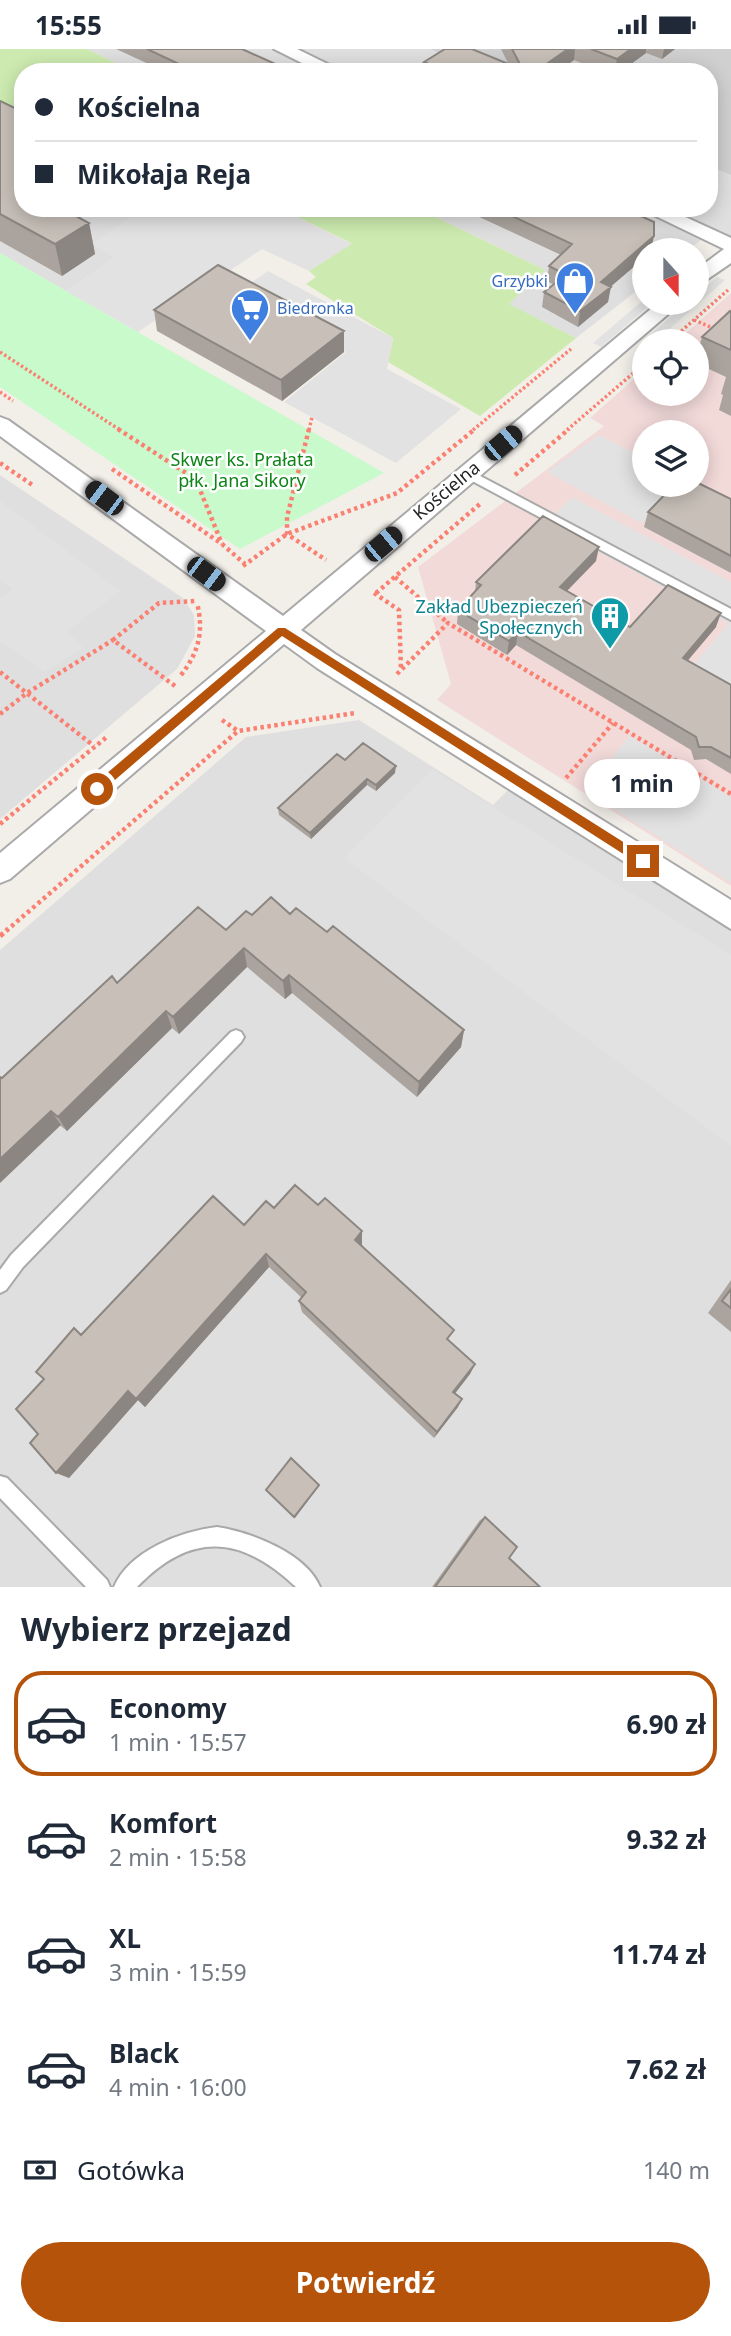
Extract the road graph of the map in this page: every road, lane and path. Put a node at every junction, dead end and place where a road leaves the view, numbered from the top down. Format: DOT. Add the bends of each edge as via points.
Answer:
graph roads {
  1 [pos="283,49"];
  2 [pos="315,63"];
  3 [pos="669,217"];
  4 [pos="731,245"];
  5 [pos="731,253"];
  6 [pos="709,271"];
  7 [pos="731,287"];
  8 [pos="656,315"];
  9 [pos="694,320"];
  10 [pos="684,329"];
  11 [pos="718,331"];
  12 [pos="576,344"];
  13 [pos="0,352"];
  14 [pos="0,392"];
  15 [pos="24,408"];
  16 [pos="312,417"];
  17 [pos="0,425"];
  18 [pos="101,461"];
  19 [pos="467,473"];
  20 [pos="287,534"];
  21 [pos="222,544"];
  22 [pos="396,577"];
  23 [pos="731,615"];
  24 [pos="448,623"];
  25 [pos="282,631"];
  26 [pos="113,640"];
  27 [pos="401,670"];
  28 [pos="0,672"];
  29 [pos="27,693"];
  30 [pos="358,710"];
  31 [pos="0,714"];
  32 [pos="220,718"];
  33 [pos="613,723"];
  34 [pos="238,731"];
  35 [pos="94,745"];
  36 [pos="695,758"];
  37 [pos="687,768"];
  38 [pos="560,785"];
  39 [pos="731,794"];
  40 [pos="0,870"];
  41 [pos="731,916"];
  42 [pos="0,936"];
  43 [pos="236,1037"];
  44 [pos="0,1284"];
  45 [pos="0,1485"];
  46 [pos="100,1587"];
  47 [pos="124,1587"];
  48 [pos="310,1587"];
  1 -- 2 [label="street"];
  3 -- 4 [label="street"];
  5 -- 6 [label="street"];
  7 -- 9 [label="path"];
  8 -- 19 [label="street, Kościelna"];
  9 -- 10 [label="path"];
  9 -- 11 [label="path"];
  12 -- 20 [label="path" via="397,493"];
  13 -- 21 [label="path" via="186,473 203,495"];
  14 -- 15 [label="path"];
  16 -- 20 [label="path" via="287,517"];
  17 -- 25 [label="street"];
  18 -- 21 [label="path"];
  19 -- 23 [label="lane"];
  19 -- 25 [label="street, Kościelna"];
  20 -- 21 [label="path" via="245,564"];
  22 -- 24 [label="path"];
  24 -- 27 [label="path"];
  24 -- 33 [label="path"];
  25 -- 40 [label="street, Kościelna"];
  25 -- 41 [label="street"];
  26 -- 26 [label="path" via="159,603 197,601 202,619 200,643 193,661 174,685"];
  26 -- 29 [label="path"];
  28 -- 29 [label="path"];
  29 -- 31 [label="path"];
  29 -- 35 [label="path"];
  30 -- 34 [label="path" via="352,716"];
  32 -- 34 [label="path"];
  33 -- 37 [label="path"];
  33 -- 38 [label="path"];
  34 -- 42 [label="path"];
  36 -- 37 [label="path"];
  37 -- 39 [label="path"];
  43 -- 44 [label="lane" via="17,1261"];
  45 -- 46 [label="lane"];
  47 -- 48 [label="lane" via="140,1567 178,1543 211,1536 242,1539 291,1566"];
}
